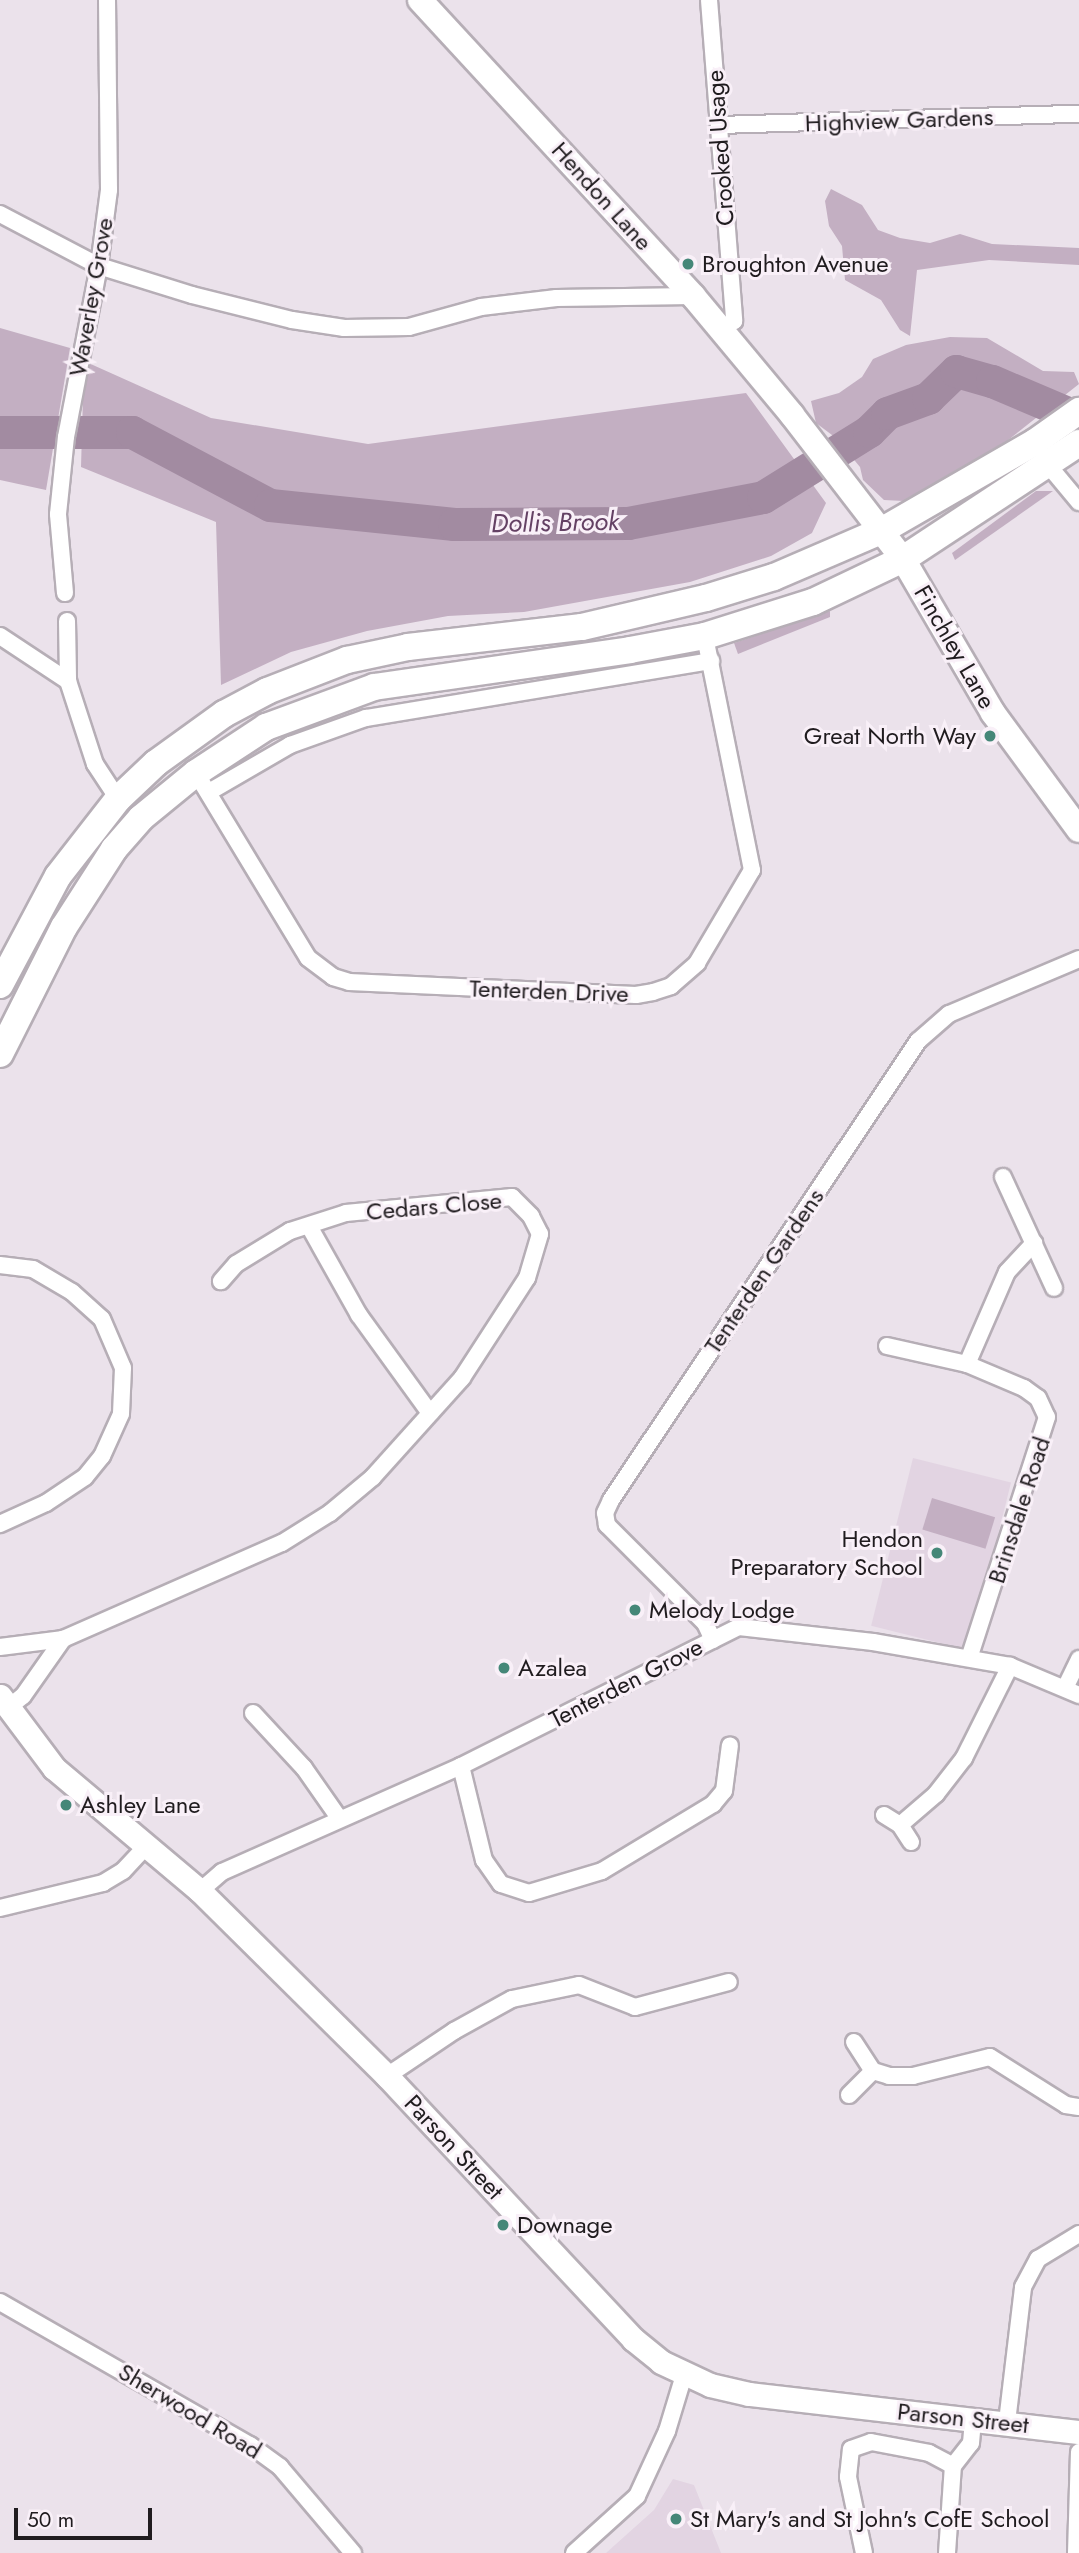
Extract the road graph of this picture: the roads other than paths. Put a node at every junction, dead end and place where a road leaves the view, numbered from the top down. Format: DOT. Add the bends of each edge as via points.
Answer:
graph roads {
  1 [pos="107,0"];
  2 [pos="419,0"];
  3 [pos="709,0"];
  4 [pos="1079,114"];
  5 [pos="719,125"];
  6 [pos="0,214"];
  7 [pos="99,266"];
  8 [pos="693,296"];
  9 [pos="721,329"];
  10 [pos="1079,411"];
  11 [pos="1079,443"];
  12 [pos="1049,466"];
  13 [pos="1079,502"];
  14 [pos="881,531"];
  15 [pos="903,559"];
  16 [pos="65,593"];
  17 [pos="67,621"];
  18 [pos="1,640"];
  19 [pos="708,649"];
  20 [pos="68,681"];
  21 [pos="203,782"];
  22 [pos="118,799"];
  23 [pos="1079,830"];
  24 [pos="1079,959"];
  25 [pos="0,985"];
  26 [pos="0,1054"];
  27 [pos="1003,1177"];
  28 [pos="309,1226"];
  29 [pos="1034,1243"];
  30 [pos="0,1265"];
  31 [pos="221,1281"];
  32 [pos="1054,1288"];
  33 [pos="887,1346"];
  34 [pos="967,1364"];
  35 [pos="430,1413"];
  36 [pos="0,1524"];
  37 [pos="63,1640"];
  38 [pos="713,1640"];
  39 [pos="0,1647"];
  40 [pos="969,1658"];
  41 [pos="1079,1659"];
  42 [pos="1010,1666"];
  43 [pos="1073,1691"];
  44 [pos="4,1702"];
  45 [pos="253,1713"];
  46 [pos="730,1745"];
  47 [pos="461,1766"];
  48 [pos="884,1815"];
  49 [pos="339,1818"];
  50 [pos="900,1825"];
  51 [pos="911,1842"];
  52 [pos="146,1846"];
  53 [pos="200,1891"];
  54 [pos="0,1908"];
  55 [pos="729,1982"];
  56 [pos="854,2042"];
  57 [pos="873,2071"];
  58 [pos="387,2076"];
  59 [pos="849,2095"];
  60 [pos="1079,2107"];
  61 [pos="1079,2234"];
  62 [pos="0,2301"];
  63 [pos="684,2375"];
  64 [pos="973,2419"];
  65 [pos="1007,2422"];
  66 [pos="1079,2432"];
  67 [pos="1079,2452"];
  68 [pos="953,2466"];
  69 [pos="353,2553"];
  70 [pos="574,2553"];
  71 [pos="864,2553"];
  72 [pos="947,2553"];
  73 [pos="1076,2553"];
  1 -- 7 [label="street, Waverley Grove" via="109,190"];
  2 -- 8 [label="main road, Hendon Lane"];
  3 -- 5 [label="street, Crooked Usage"];
  4 -- 5 [label="street, Highview Gardens"];
  5 -- 9 [label="street, Crooked Usage" via="734,321"];
  6 -- 7 [label="street"];
  7 -- 8 [label="street" via="192,295 344,328 409,327 481,307 556,298"];
  7 -- 16 [label="street, Waverley Grove" via="65,437 58,514"];
  8 -- 9 [label="main road, Hendon Lane"];
  9 -- 14 [label="main road, Hendon Lane"];
  10 -- 14 [label="highway" via="1035,442"];
  11 -- 12 [label="highway"];
  12 -- 13 [label="street"];
  12 -- 15 [label="highway"];
  14 -- 15 [label="main road, Finchley Lane"];
  14 -- 22 [label="highway" via="774,577 653,612 582,627 408,647 312,672 224,714 156,763"];
  15 -- 19 [label="highway"];
  15 -- 23 [label="main road, Finchley Lane" via="993,713"];
  17 -- 20 [label="street"];
  18 -- 20 [label="street"];
  19 -- 21 [label="highway" via="373,687 266,727"];
  19 -- 21 [label="street, Tenterden Drive" via="752,870 697,963 671,986 653,992 636,995 362,983 333,977 308,958"];
  20 -- 22 [label="street" via="95,764"];
  21 -- 26 [label="highway" via="141,818 92,879"];
  22 -- 25 [label="highway" via="58,876"];
  24 -- 38 [label="street, Tenterden Gardens" via="949,1014 918,1041 611,1500 605,1513 607,1525 705,1623"];
  27 -- 29 [label="street"];
  28 -- 31 [label="street, Cedars Close" via="290,1231 236,1264"];
  28 -- 35 [label="street" via="359,1315"];
  28 -- 35 [label="street, Cedars Close" via="346,1213 512,1197 531,1216 540,1234 527,1278 462,1378"];
  29 -- 32 [label="street"];
  29 -- 34 [label="street" via="1007,1272"];
  30 -- 36 [label="street" via="33,1269 72,1292 103,1319 123,1367 121,1413 102,1456 85,1477 46,1503"];
  33 -- 34 [label="street, Brinsdale Road"];
  34 -- 40 [label="street, Brinsdale Road" via="1024,1388 1038,1398 1047,1417"];
  35 -- 37 [label="street, Cedars Close" via="373,1477 330,1513 282,1543"];
  37 -- 39 [label="street, Cedars Close"];
  37 -- 44 [label="street" via="23,1696"];
  38 -- 40 [label="street, Tenterden Grove" via="751,1626"];
  38 -- 47 [label="street, Tenterden Grove"];
  40 -- 42 [label="street, Tenterden Grove"];
  41 -- 43 [label="street"];
  42 -- 43 [label="street, Tenterden Grove"];
  42 -- 50 [label="street" via="964,1758 936,1794"];
  44 -- 52 [label="main road, Parson Street" via="54,1768"];
  45 -- 49 [label="street" via="304,1768"];
  46 -- 47 [label="street" via="724,1791 713,1804 602,1871 529,1893 501,1884 484,1860"];
  47 -- 49 [label="street, Tenterden Grove"];
  48 -- 50 [label="street"];
  49 -- 53 [label="street, Tenterden Grove" via="222,1872"];
  50 -- 51 [label="street"];
  52 -- 53 [label="main road, Parson Street"];
  52 -- 54 [label="street" via="123,1871 103,1883"];
  53 -- 58 [label="main road, Parson Street"];
  55 -- 58 [label="street" via="635,2007 579,1985 512,1999"];
  56 -- 57 [label="street"];
  57 -- 59 [label="street"];
  57 -- 60 [label="street" via="904,2078 990,2057 1066,2105"];
  58 -- 63 [label="main road, Parson Street" via="633,2339"];
  61 -- 65 [label="street" via="1038,2259 1023,2287"];
  62 -- 69 [label="street, Sherwood Road" via="250,2445 280,2467"];
  63 -- 64 [label="main road, Parson Street" via="749,2394"];
  63 -- 70 [label="street" via="667,2431 637,2496"];
  64 -- 65 [label="main road, Parson Street"];
  64 -- 68 [label="street" via="971,2443"];
  65 -- 66 [label="main road, Parson Street"];
  67 -- 73 [label="street"];
  68 -- 71 [label="street" via="929,2453 871,2442 851,2449 848,2477"];
  68 -- 72 [label="street"];
}
